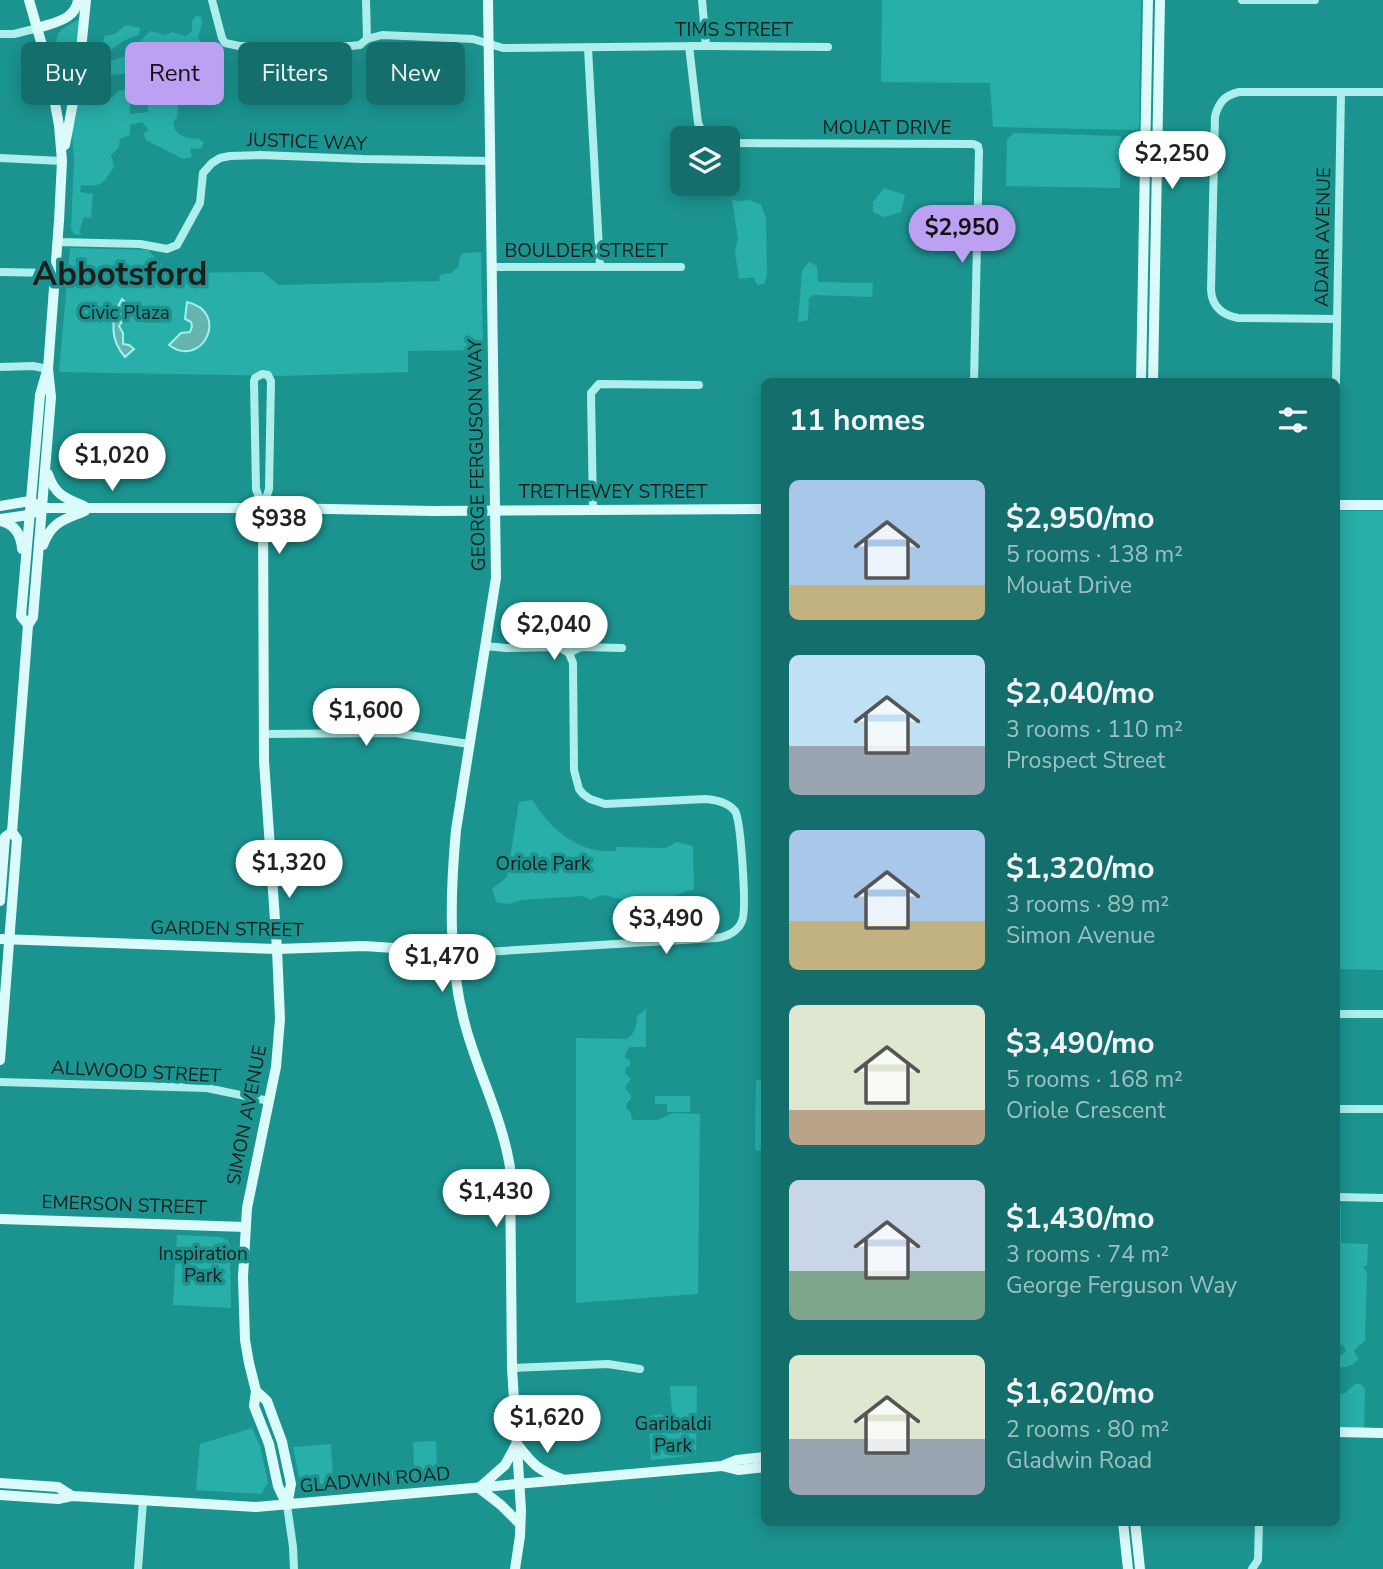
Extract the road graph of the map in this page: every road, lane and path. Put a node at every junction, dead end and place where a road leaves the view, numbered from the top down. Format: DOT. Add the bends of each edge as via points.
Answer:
graph roads {
  1 [pos="29,0"];
  2 [pos="78,0"];
  3 [pos="86,0"];
  4 [pos="212,0"];
  5 [pos="366,0"];
  6 [pos="488,0"];
  7 [pos="702,0"];
  8 [pos="1149,0"];
  9 [pos="1160,0"];
  10 [pos="1242,0"];
  11 [pos="1315,0"];
  12 [pos="38,28"];
  13 [pos="0,34"];
  14 [pos="367,39"];
  15 [pos="489,44"];
  16 [pos="689,46"];
  17 [pos="706,46"];
  18 [pos="828,47"];
  19 [pos="588,48"];
  20 [pos="1341,92"];
  21 [pos="1383,92"];
  22 [pos="699,126"];
  23 [pos="740,143"];
  24 [pos="0,158"];
  25 [pos="62,161"];
  26 [pos="490,161"];
  27 [pos="58,242"];
  28 [pos="492,267"];
  29 [pos="600,267"];
  30 [pos="681,267"];
  31 [pos="0,272"];
  32 [pos="55,273"];
  33 [pos="1337,319"];
  34 [pos="0,367"];
  35 [pos="48,369"];
  36 [pos="974,378"];
  37 [pos="1141,378"];
  38 [pos="1153,378"];
  39 [pos="1336,378"];
  40 [pos="699,385"];
  41 [pos="46,468"];
  42 [pos="30,501"];
  43 [pos="1340,505"];
  44 [pos="1383,505"];
  45 [pos="0,506"];
  46 [pos="42,508"];
  47 [pos="263,508"];
  48 [pos="89,509"];
  49 [pos="761,509"];
  50 [pos="495,510"];
  51 [pos="593,510"];
  52 [pos="29,514"];
  53 [pos="0,520"];
  54 [pos="38,557"];
  55 [pos="26,559"];
  56 [pos="28,625"];
  57 [pos="485,646"];
  58 [pos="622,648"];
  59 [pos="569,653"];
  60 [pos="264,733"];
  61 [pos="469,744"];
  62 [pos="12,832"];
  63 [pos="1,864"];
  64 [pos="0,901"];
  65 [pos="5,939"];
  66 [pos="277,949"];
  67 [pos="453,952"];
  68 [pos="1340,1014"];
  69 [pos="1383,1014"];
  70 [pos="0,1060"];
  71 [pos="0,1082"];
  72 [pos="269,1101"];
  73 [pos="1340,1108"];
  74 [pos="1383,1110"];
  75 [pos="1340,1197"];
  76 [pos="1383,1198"];
  77 [pos="0,1219"];
  78 [pos="246,1227"];
  79 [pos="512,1368"];
  80 [pos="640,1369"];
  81 [pos="1340,1432"];
  82 [pos="1383,1433"];
  83 [pos="517,1443"];
  84 [pos="761,1457"];
  85 [pos="722,1466"];
  86 [pos="761,1467"];
  87 [pos="567,1480"];
  88 [pos="3,1483"];
  89 [pos="520,1485"];
  90 [pos="479,1489"];
  91 [pos="1,1496"];
  92 [pos="72,1496"];
  93 [pos="143,1501"];
  94 [pos="287,1505"];
  95 [pos="520,1524"];
  96 [pos="1123,1526"];
  97 [pos="1135,1526"];
  98 [pos="1259,1526"];
  99 [pos="138,1569"];
  100 [pos="294,1569"];
  101 [pos="515,1569"];
  102 [pos="1128,1569"];
  103 [pos="1140,1569"];
  104 [pos="1252,1569"];
  1 -- 12 [label="main road"];
  2 -- 12 [label="main road" via="68,18"];
  3 -- 25 [label="main road"];
  4 -- 14 [label="street, TIMS STREET" via="225,43 351,46"];
  5 -- 14 [label="street"];
  6 -- 15 [label="main road, GEORGE FERGUSON WAY"];
  7 -- 17 [label="street"];
  8 -- 37 [label="main road"];
  9 -- 38 [label="main road"];
  10 -- 11 [label="street"];
  12 -- 13 [label="street"];
  12 -- 25 [label="main road"];
  14 -- 15 [label="street, TIMS STREET" via="382,35 445,37"];
  15 -- 19 [label="street, TIMS STREET"];
  15 -- 26 [label="main road, GEORGE FERGUSON WAY"];
  16 -- 17 [label="street, TIMS STREET"];
  16 -- 19 [label="street, TIMS STREET"];
  16 -- 22 [label="street"];
  17 -- 18 [label="street, TIMS STREET"];
  19 -- 29 [label="street"];
  20 -- 21 [label="street"];
  20 -- 33 [label="street, ADAIR AVENUE"];
  20 -- 33 [label="street" via="1239,92 1223,99 1213,124 1214,303 1222,313 1238,318"];
  23 -- 36 [label="street, MOUAT DRIVE" via="978,146"];
  24 -- 25 [label="street"];
  25 -- 27 [label="main road"];
  26 -- 27 [label="street, JUSTICE WAY" via="230,156 206,168 197,212 173,248"];
  26 -- 28 [label="main road, GEORGE FERGUSON WAY"];
  27 -- 32 [label="main road"];
  28 -- 29 [label="street, BOULDER STREET"];
  28 -- 50 [label="main road, GEORGE FERGUSON WAY"];
  29 -- 30 [label="street, BOULDER STREET"];
  31 -- 32 [label="street"];
  32 -- 35 [label="main road"];
  33 -- 39 [label="street, ADAIR AVENUE"];
  34 -- 35 [label="street"];
  35 -- 41 [label="main road" via="51,397"];
  35 -- 42 [label="main road" via="40,395"];
  40 -- 51 [label="street" via="596,387 592,393"];
  41 -- 46 [label="main road"];
  41 -- 48 [label="main road" via="58,492"];
  42 -- 45 [label="main road"];
  42 -- 46 [label="main road, TRETHEWEY STREET"];
  42 -- 52 [label="main road"];
  43 -- 44 [label="main road"];
  46 -- 48 [label="main road, TRETHEWEY STREET"];
  46 -- 52 [label="main road, TRETHEWEY STREET"];
  46 -- 54 [label="main road"];
  47 -- 47 [label="street" via="269,489 271,381 262,374 254,381 256,489"];
  47 -- 48 [label="main road, TRETHEWEY STREET"];
  47 -- 50 [label="main road, TRETHEWEY STREET"];
  47 -- 60 [label="main road, SIMON AVENUE"];
  48 -- 54 [label="main road" via="54,525"];
  49 -- 51 [label="main road, TRETHEWEY STREET"];
  50 -- 51 [label="main road, TRETHEWEY STREET"];
  50 -- 57 [label="main road, GEORGE FERGUSON WAY" via="496,578"];
  52 -- 53 [label="main road, TRETHEWEY STREET"];
  52 -- 55 [label="main road"];
  53 -- 55 [label="main road" via="18,533"];
  54 -- 56 [label="main road" via="33,617"];
  55 -- 56 [label="main road" via="21,616"];
  56 -- 62 [label="main road"];
  57 -- 59 [label="street" via="559,648"];
  57 -- 61 [label="main road, GEORGE FERGUSON WAY"];
  58 -- 59 [label="street" via="581,647"];
  59 -- 67 [label="street" via="573,663 574,770 579,789 605,804 705,799 721,801 735,812 740,830 742,922 733,932 716,938"];
  60 -- 61 [label="street" via="395,733"];
  60 -- 66 [label="main road, SIMON AVENUE"];
  61 -- 67 [label="main road, GEORGE FERGUSON WAY" via="453,858"];
  62 -- 63 [label="main road" via="5,837"];
  62 -- 65 [label="main road" via="18,839"];
  63 -- 64 [label="main road"];
  65 -- 66 [label="main road, GARDEN STREET"];
  65 -- 70 [label="main road"];
  66 -- 67 [label="main road, GARDEN STREET" via="364,946"];
  66 -- 72 [label="main road, SIMON AVENUE" via="279,1040"];
  67 -- 79 [label="main road, GEORGE FERGUSON WAY" via="466,1029 508,1150"];
  68 -- 69 [label="street"];
  71 -- 72 [label="street, ALLWOOD STREET" via="207,1088"];
  72 -- 78 [label="main road, SIMON AVENUE"];
  73 -- 74 [label="street"];
  75 -- 76 [label="street"];
  77 -- 78 [label="main road, EMERSON STREET"];
  78 -- 94 [label="main road, SIMON AVENUE" via="245,1340 256,1391 254,1406"];
  79 -- 80 [label="street" via="608,1364"];
  79 -- 83 [label="main road, GEORGE FERGUSON WAY"];
  81 -- 82 [label="main road"];
  83 -- 87 [label="main road" via="534,1465"];
  83 -- 89 [label="main road, GEORGE FERGUSON WAY"];
  83 -- 90 [label="main road" via="505,1465"];
  84 -- 85 [label="main road, GLADWIN ROAD"];
  85 -- 86 [label="main road, GLADWIN ROAD"];
  85 -- 87 [label="main road, GLADWIN ROAD"];
  87 -- 89 [label="main road, GLADWIN ROAD"];
  88 -- 92 [label="main road, GLADWIN ROAD" via="58,1487"];
  89 -- 90 [label="main road, GLADWIN ROAD"];
  89 -- 95 [label="main road, GEORGE FERGUSON WAY"];
  90 -- 94 [label="main road, GLADWIN ROAD"];
  90 -- 95 [label="main road"];
  91 -- 92 [label="main road, GLADWIN ROAD"];
  92 -- 93 [label="main road, GLADWIN ROAD"];
  93 -- 94 [label="main road, GLADWIN ROAD"];
  93 -- 99 [label="street"];
  94 -- 100 [label="street"];
  95 -- 101 [label="main road, GEORGE FERGUSON WAY"];
  96 -- 102 [label="main road"];
  97 -- 103 [label="main road"];
  98 -- 104 [label="street" via="1258,1560"];
}
